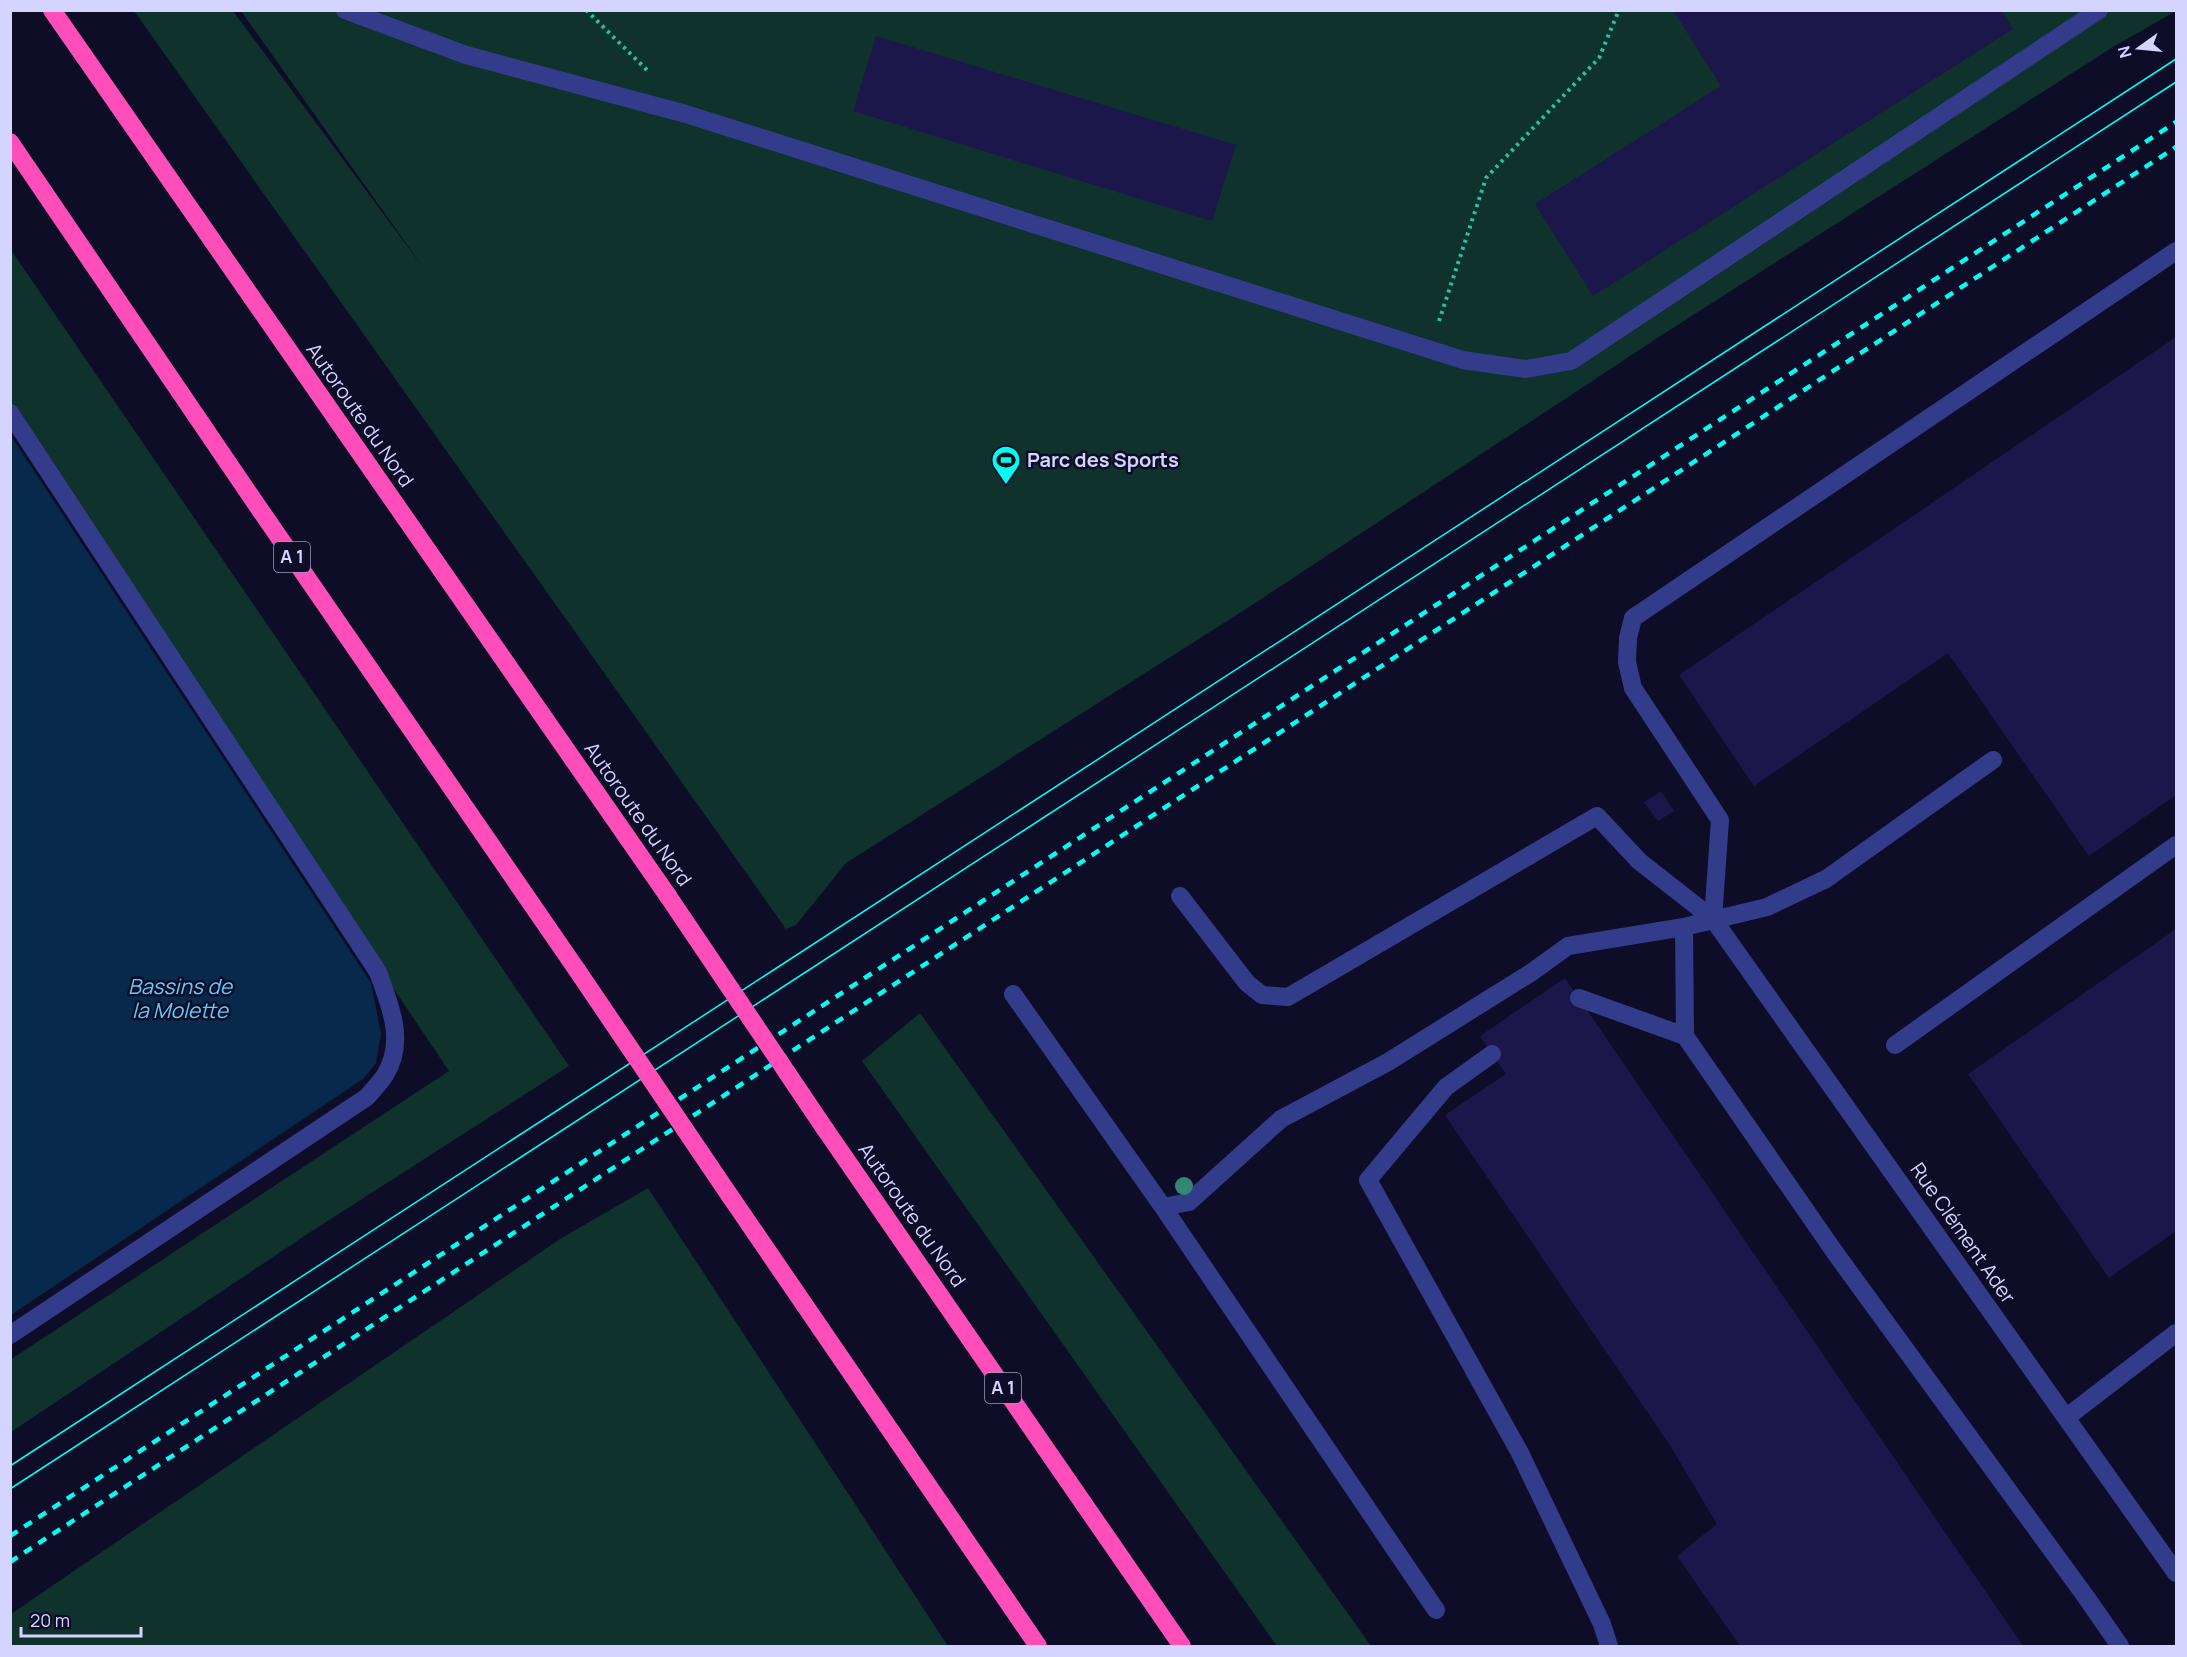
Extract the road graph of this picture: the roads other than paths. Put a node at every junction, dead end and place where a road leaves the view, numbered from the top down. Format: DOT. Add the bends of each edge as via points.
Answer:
graph roads {
  1 [pos="52,10"];
  2 [pos="345,10"];
  3 [pos="2099,10"];
  4 [pos="10,142"];
  5 [pos="2176,251"];
  6 [pos="10,413"];
  7 [pos="1993,760"];
  8 [pos="2176,845"];
  9 [pos="1180,896"];
  10 [pos="1713,919"];
  11 [pos="1684,927"];
  12 [pos="1013,994"];
  13 [pos="1579,998"];
  14 [pos="1685,1036"];
  15 [pos="1895,1046"];
  16 [pos="1492,1054"];
  17 [pos="1163,1207"];
  18 [pos="2176,1333"];
  19 [pos="10,1335"];
  20 [pos="2067,1417"];
  21 [pos="2176,1573"];
  22 [pos="1436,1610"];
  23 [pos="1038,1647"];
  24 [pos="1182,1647"];
  25 [pos="1610,1647"];
  26 [pos="2120,1647"];
  1 -- 24 [label="highway, Autoroute du Nord / A 1, bridge" via="668,896"];
  2 -- 3 [label="street" via="466,55 686,114 1463,360 1526,369 1571,361"];
  4 -- 23 [label="highway, A 1, bridge"];
  5 -- 10 [label="street" via="1633,618 1627,662 1633,688 1720,820"];
  6 -- 19 [label="street" via="378,972 392,1010 397,1046 386,1075 367,1097"];
  7 -- 10 [label="street" via="1826,879 1767,907"];
  8 -- 15 [label="street"];
  9 -- 10 [label="street, Rue Clément Ader" via="1247,983 1262,995 1287,997 1597,816 1639,861"];
  10 -- 11 [label="street"];
  10 -- 20 [label="street, Rue Clément Ader"];
  11 -- 14 [label="street"];
  11 -- 17 [label="street" via="1568,946 1388,1062 1281,1119 1189,1202"];
  12 -- 17 [label="street"];
  13 -- 14 [label="street"];
  14 -- 26 [label="street" via="1836,1254"];
  16 -- 25 [label="street" via="1446,1087 1368,1180 1520,1453"];
  17 -- 22 [label="street"];
  18 -- 20 [label="street"];
  20 -- 21 [label="street, Rue Clément Ader"];
}
